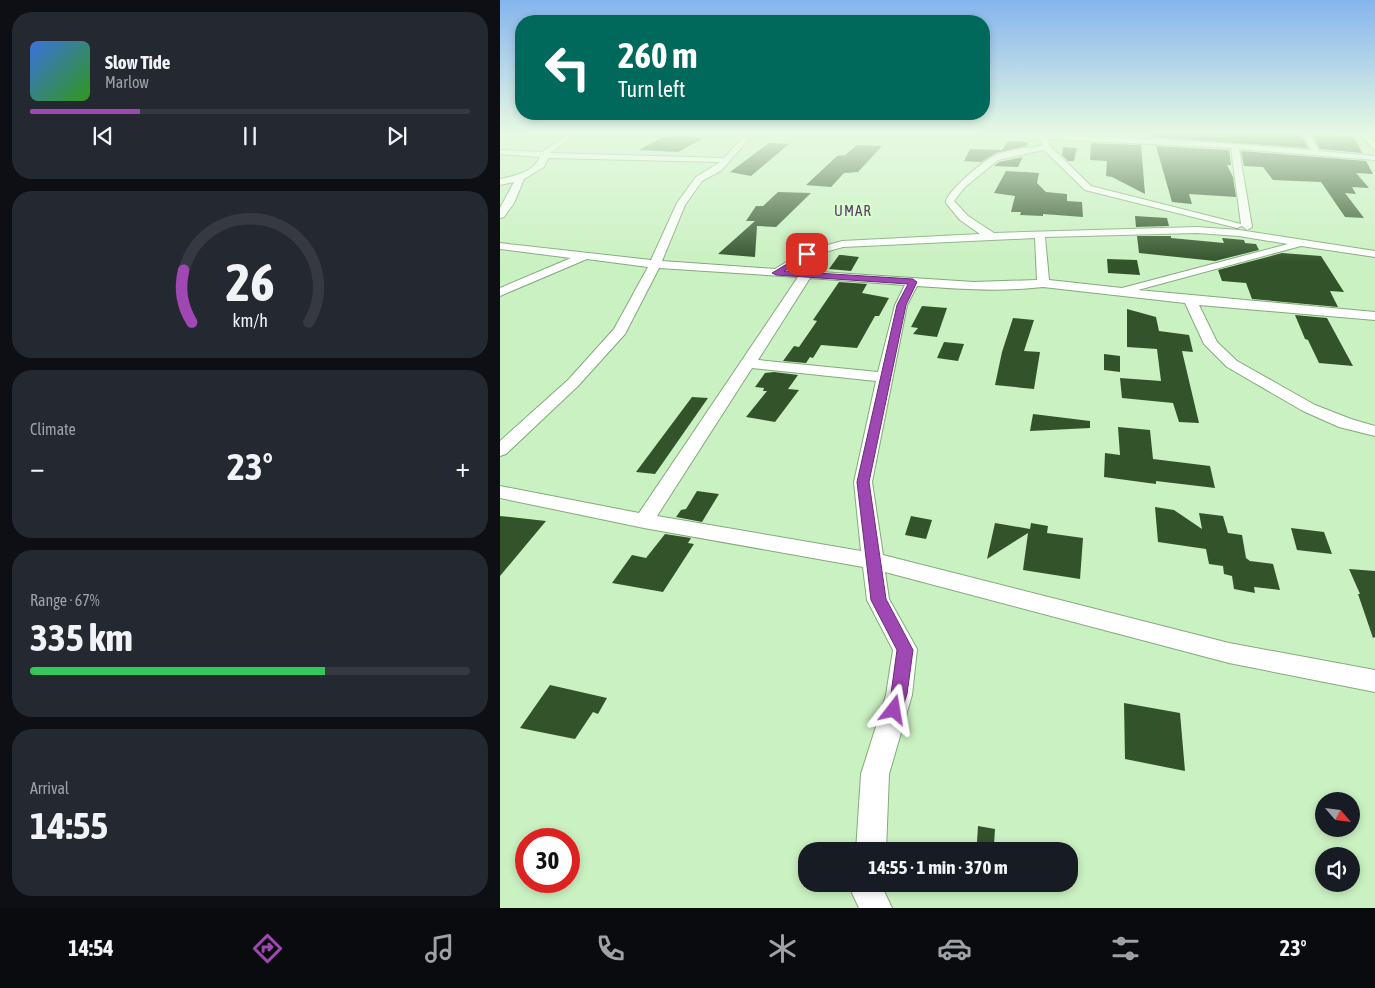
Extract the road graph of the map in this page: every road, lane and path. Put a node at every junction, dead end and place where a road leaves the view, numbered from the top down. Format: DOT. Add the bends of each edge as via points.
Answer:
graph roads {
  1 [pos="523,176"];
  2 [pos="704,176"];
  3 [pos="973,176"];
  4 [pos="1077,176"];
  5 [pos="1239,176"];
  6 [pos="520,178"];
  7 [pos="500,182"];
  8 [pos="500,215"];
  9 [pos="1247,227"];
  10 [pos="1040,235"];
  11 [pos="992,237"];
  12 [pos="1304,242"];
  13 [pos="500,246"];
  14 [pos="1372,254"];
  15 [pos="585,256"];
  16 [pos="655,264"];
  17 [pos="776,273"];
  18 [pos="806,275"];
  19 [pos="913,282"];
  20 [pos="1043,283"];
  21 [pos="1119,291"];
  22 [pos="500,292"];
  23 [pos="1190,300"];
  24 [pos="1375,316"];
  25 [pos="748,363"];
  26 [pos="884,378"];
  27 [pos="1375,431"];
  28 [pos="500,450"];
  29 [pos="500,492"];
  30 [pos="644,521"];
  31 [pos="875,561"];
  32 [pos="1375,681"];
  33 [pos="871,842"];
  34 [pos="868,892"];
  35 [pos="876,908"];
  1 -- 6 [label="street"];
  2 -- 16 [label="street" via="680,205"];
  3 -- 11 [label="street" via="949,201 964,218"];
  4 -- 9 [label="street" via="1088,188"];
  5 -- 9 [label="street"];
  6 -- 7 [label="street"];
  6 -- 8 [label="street"];
  9 -- 14 [label="street" via="1290,233"];
  10 -- 11 [label="street"];
  10 -- 12 [label="street" via="1197,230"];
  10 -- 20 [label="street"];
  11 -- 17 [label="street" via="842,244 807,254"];
  12 -- 14 [label="street"];
  12 -- 21 [label="street"];
  13 -- 15 [label="street"];
  15 -- 16 [label="street"];
  15 -- 22 [label="street"];
  16 -- 17 [label="street"];
  16 -- 28 [label="street" via="620,331 573,383"];
  17 -- 18 [label="street"];
  18 -- 19 [label="street"];
  18 -- 25 [label="street"];
  19 -- 20 [label="street" via="974,286"];
  19 -- 26 [label="street" via="901,305"];
  20 -- 21 [label="street"];
  21 -- 23 [label="street"];
  23 -- 24 [label="street"];
  23 -- 27 [label="street" via="1211,344 1232,364 1309,408"];
  25 -- 26 [label="street"];
  25 -- 30 [label="street"];
  26 -- 31 [label="street" via="863,482"];
  29 -- 30 [label="street"];
  30 -- 31 [label="street"];
  31 -- 32 [label="street" via="1229,654"];
  31 -- 33 [label="street" via="878,600 905,650 899,694 875,774"];
  34 -- 35 [label="street"];
}
